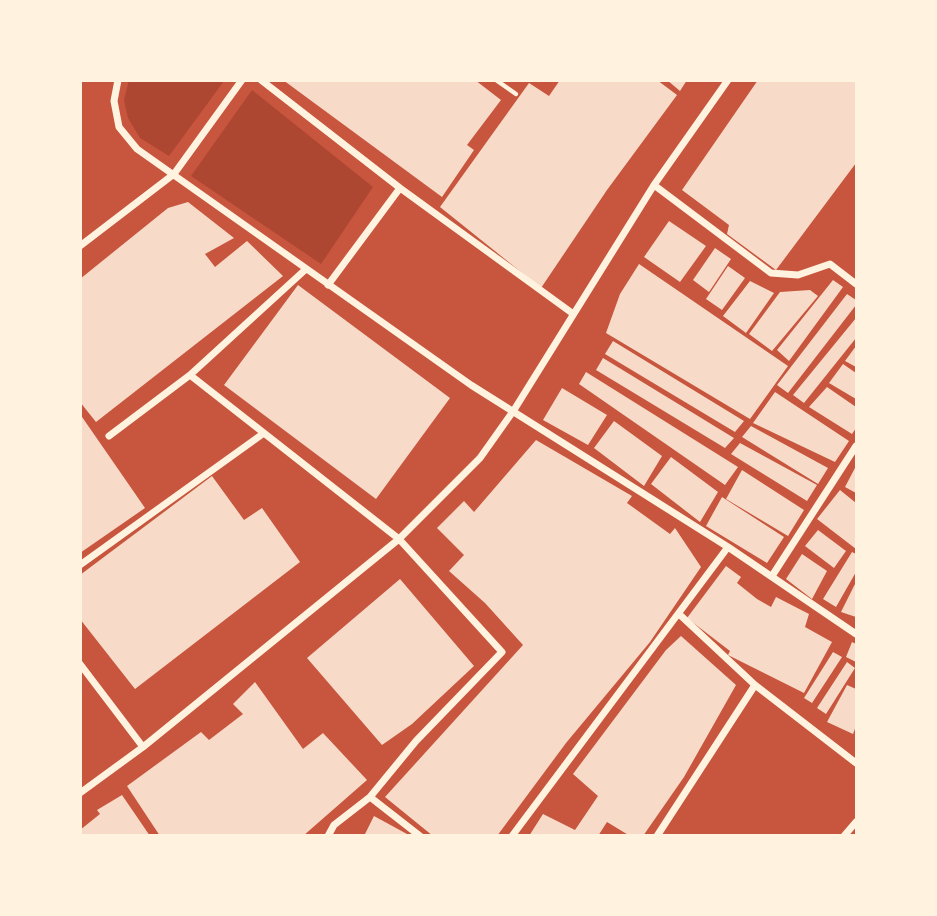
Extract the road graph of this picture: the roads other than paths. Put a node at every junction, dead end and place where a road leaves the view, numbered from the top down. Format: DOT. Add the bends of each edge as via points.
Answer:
graph roads {
  1 [pos="118,80"];
  2 [pos="242,80"];
  3 [pos="261,80"];
  4 [pos="728,80"];
  5 [pos="174,174"];
  6 [pos="654,185"];
  7 [pos="400,188"];
  8 [pos="80,246"];
  9 [pos="306,269"];
  10 [pos="856,284"];
  11 [pos="328,285"];
  12 [pos="572,313"];
  13 [pos="190,375"];
  14 [pos="514,410"];
  15 [pos="264,433"];
  16 [pos="109,436"];
  17 [pos="856,446"];
  18 [pos="399,539"];
  19 [pos="728,547"];
  20 [pos="80,565"];
  21 [pos="772,576"];
  22 [pos="679,614"];
  23 [pos="856,634"];
  24 [pos="80,664"];
  25 [pos="755,685"];
  26 [pos="143,747"];
  27 [pos="856,763"];
  28 [pos="80,793"];
  29 [pos="370,797"];
  30 [pos="856,822"];
  31 [pos="328,835"];
  32 [pos="420,835"];
  33 [pos="512,835"];
  34 [pos="657,835"];
  35 [pos="844,835"];
  1 -- 5 [label="street" via="114,101 119,127 137,149"];
  2 -- 5 [label="street"];
  3 -- 7 [label="street"];
  4 -- 6 [label="street"];
  5 -- 8 [label="street"];
  5 -- 9 [label="street"];
  6 -- 10 [label="street" via="771,274 798,275 831,264"];
  6 -- 12 [label="street"];
  7 -- 11 [label="street"];
  7 -- 12 [label="street"];
  9 -- 11 [label="street"];
  9 -- 13 [label="street"];
  11 -- 14 [label="street"];
  12 -- 14 [label="street"];
  13 -- 15 [label="street"];
  13 -- 16 [label="street"];
  14 -- 18 [label="street" via="480,458"];
  14 -- 19 [label="street"];
  15 -- 18 [label="street"];
  15 -- 20 [label="street"];
  17 -- 21 [label="street"];
  18 -- 26 [label="street"];
  18 -- 29 [label="street" via="502,652 416,741"];
  19 -- 21 [label="street"];
  19 -- 22 [label="street"];
  21 -- 23 [label="street"];
  22 -- 25 [label="street"];
  22 -- 33 [label="street"];
  24 -- 26 [label="street"];
  25 -- 27 [label="street"];
  25 -- 34 [label="street"];
  26 -- 28 [label="street"];
  29 -- 31 [label="street"];
  29 -- 32 [label="street"];
  30 -- 35 [label="street"];
}
